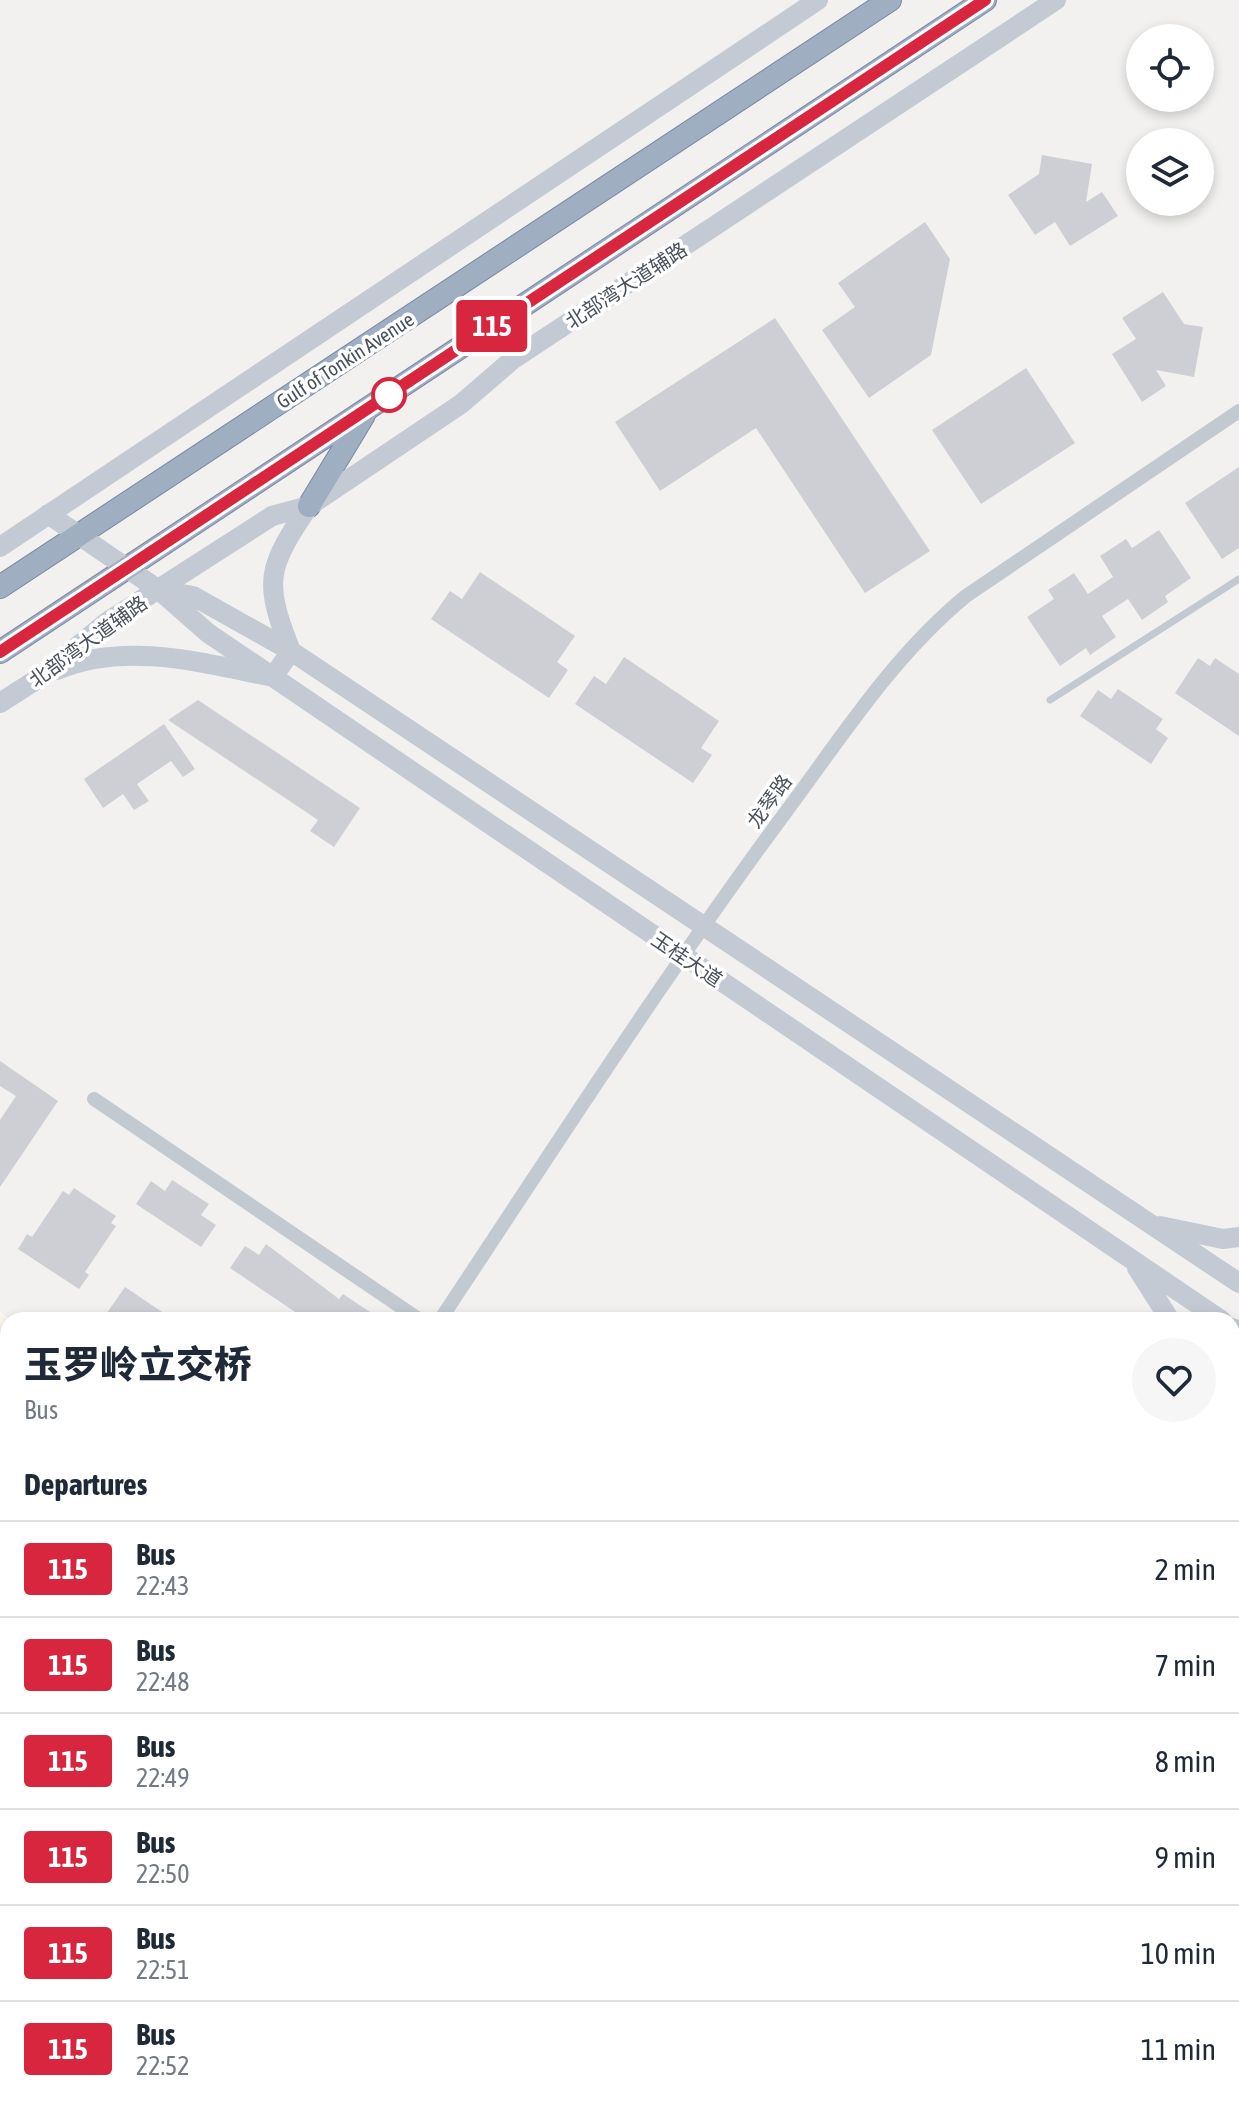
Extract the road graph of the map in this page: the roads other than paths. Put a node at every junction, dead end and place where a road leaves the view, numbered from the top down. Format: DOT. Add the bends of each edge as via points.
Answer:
graph roads {
  1 [pos="818,0"];
  2 [pos="890,0"];
  3 [pos="985,0"];
  4 [pos="1056,0"];
  5 [pos="367,409"];
  6 [pos="1239,411"];
  7 [pos="309,506"];
  8 [pos="48,514"];
  9 [pos="79,535"];
  10 [pos="0,547"];
  11 [pos="127,568"];
  12 [pos="1239,579"];
  13 [pos="0,587"];
  14 [pos="159,590"];
  15 [pos="291,651"];
  16 [pos="0,652"];
  17 [pos="273,677"];
  18 [pos="39,678"];
  19 [pos="1050,700"];
  20 [pos="0,703"];
  21 [pos="702,925"];
  22 [pos="682,955"];
  23 [pos="94,1099"];
  24 [pos="1150,1224"];
  25 [pos="1239,1237"];
  26 [pos="1130,1259"];
  27 [pos="1239,1283"];
  28 [pos="408,1312"];
  29 [pos="445,1312"];
  30 [pos="1165,1312"];
  31 [pos="1209,1312"];
  1 -- 8 [label="main road"];
  2 -- 9 [label="highway, Gulf of Tonkin Avenue"];
  3 -- 5 [label="highway"];
  4 -- 7 [label="main road, 北部湾大道辅路" via="512,360 461,404"];
  5 -- 7 [label="highway"];
  5 -- 11 [label="highway"];
  6 -- 21 [label="street, 龙琴路" via="935,622 890,671"];
  7 -- 14 [label="main road, 北部湾大道辅路" via="272,516"];
  7 -- 15 [label="main road" via="272,570 273,605"];
  8 -- 9 [label="main road, 玉桂大道"];
  8 -- 10 [label="main road"];
  9 -- 11 [label="main road, 玉桂大道"];
  9 -- 13 [label="highway, Gulf of Tonkin Avenue"];
  11 -- 14 [label="main road, 玉桂大道"];
  11 -- 16 [label="highway"];
  12 -- 19 [label="lane"];
  14 -- 15 [label="main road, 玉桂大道" via="193,596"];
  14 -- 17 [label="main road, 玉桂大道" via="208,633"];
  14 -- 18 [label="main road, 北部湾大道辅路" via="107,622"];
  15 -- 17 [label="main road"];
  15 -- 21 [label="main road, 玉桂大道"];
  17 -- 18 [label="main road" via="172,656 79,661"];
  17 -- 22 [label="main road, 玉桂大道"];
  18 -- 20 [label="main road, 北部湾大道辅路"];
  21 -- 22 [label="street, 龙琴路"];
  21 -- 24 [label="main road, 玉桂大道"];
  22 -- 26 [label="main road, 玉桂大道"];
  22 -- 29 [label="street, 龙琴路"];
  23 -- 28 [label="street"];
  24 -- 25 [label="main road" via="1223,1239"];
  24 -- 27 [label="main road, 玉桂大道"];
  26 -- 30 [label="main road"];
  26 -- 31 [label="main road, 玉桂大道"];
}
